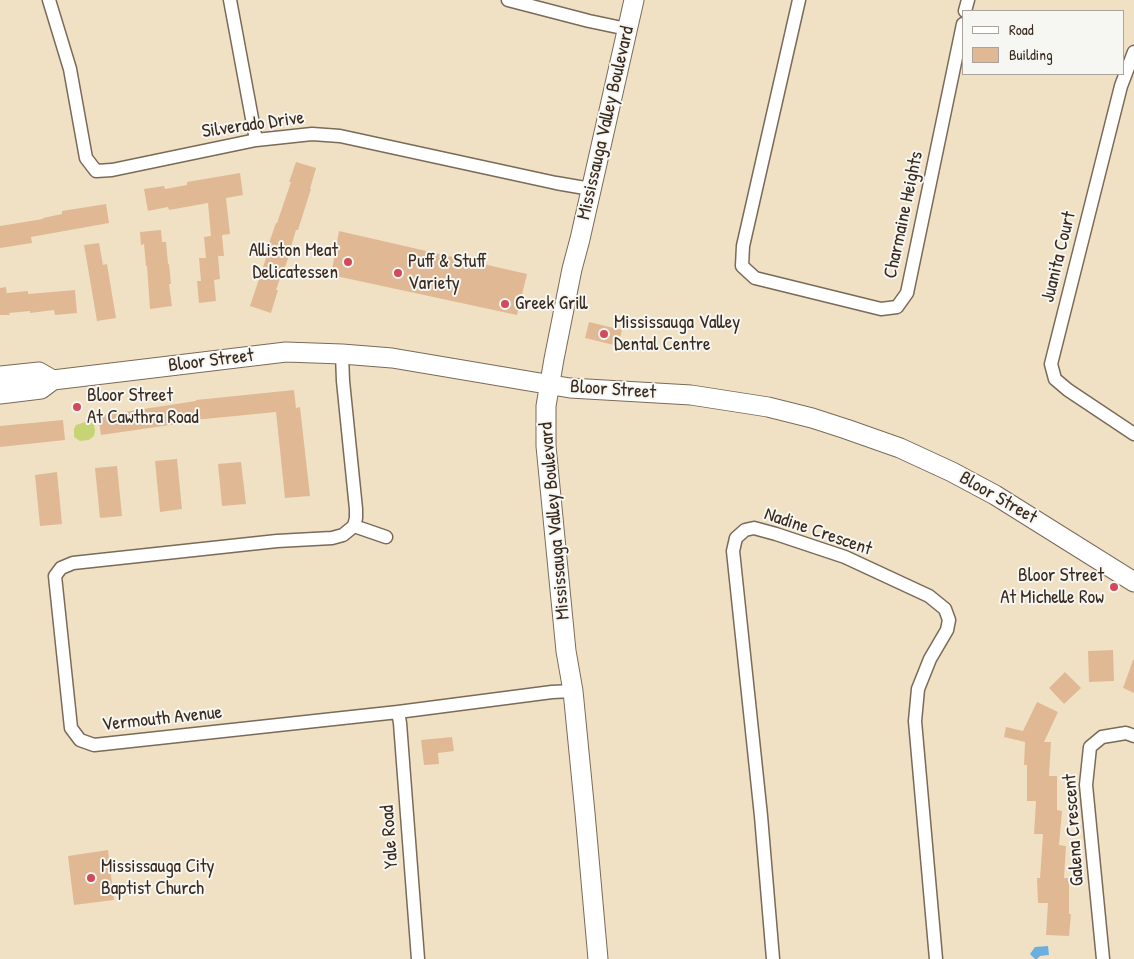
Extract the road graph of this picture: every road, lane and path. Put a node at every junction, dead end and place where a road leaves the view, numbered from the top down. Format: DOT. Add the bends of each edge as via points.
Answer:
graph roads {
  1 [pos="49,0"];
  2 [pos="230,0"];
  3 [pos="508,0"];
  4 [pos="634,0"];
  5 [pos="799,0"];
  6 [pos="627,29"];
  7 [pos="962,29"];
  8 [pos="1134,52"];
  9 [pos="256,140"];
  10 [pos="591,190"];
  11 [pos="342,354"];
  12 [pos="0,376"];
  13 [pos="53,380"];
  14 [pos="550,384"];
  15 [pos="0,394"];
  16 [pos="1134,434"];
  17 [pos="354,526"];
  18 [pos="386,537"];
  19 [pos="1134,582"];
  20 [pos="573,691"];
  21 [pos="398,712"];
  22 [pos="1134,736"];
  23 [pos="418,959"];
  24 [pos="598,959"];
  25 [pos="773,959"];
  26 [pos="936,959"];
  27 [pos="1103,959"];
  1 -- 9 [label="street, Silverado Drive" via="70,69 86,158 96,171"];
  2 -- 9 [label="street"];
  3 -- 6 [label="street"];
  4 -- 6 [label="street, Mississauga Valley Boulevard"];
  5 -- 7 [label="street, Charmaine Heights" via="743,246 742,266 755,278 881,309 897,307 907,293"];
  6 -- 10 [label="street, Mississauga Valley Boulevard"];
  8 -- 16 [label="street, Juanita Court" via="1121,86 1051,364 1054,379"];
  9 -- 10 [label="street, Silverado Drive" via="312,134 340,136"];
  10 -- 14 [label="street, Mississauga Valley Boulevard"];
  11 -- 13 [label="street, Bloor Street" via="286,352"];
  11 -- 14 [label="street, Bloor Street" via="392,358"];
  11 -- 17 [label="street" via="356,509"];
  12 -- 13 [label="street, Bloor Street" via="39,372"];
  13 -- 15 [label="street, Bloor Street" via="41,389"];
  14 -- 19 [label="street, Bloor Street" via="691,395 758,405 846,429 900,448 952,472 995,495"];
  14 -- 20 [label="street, Mississauga Valley Boulevard" via="546,406 546,446 566,651"];
  17 -- 18 [label="street"];
  17 -- 21 [label="street, Vermouth Avenue" via="343,535 332,538 73,563 61,568 55,576 70,728 80,740 94,746"];
  20 -- 21 [label="street, Vermouth Avenue"];
  20 -- 24 [label="street, Mississauga Valley Boulevard"];
  21 -- 23 [label="street, Yale Road"];
  22 -- 27 [label="street, Galena Crescent" via="1126,733 1102,737 1090,747 1086,785"];
  25 -- 26 [label="street, Nadine Crescent" via="732,551 736,538 745,530 754,528 845,557 929,596 945,608 949,620 947,630 918,689 915,721"];
}
